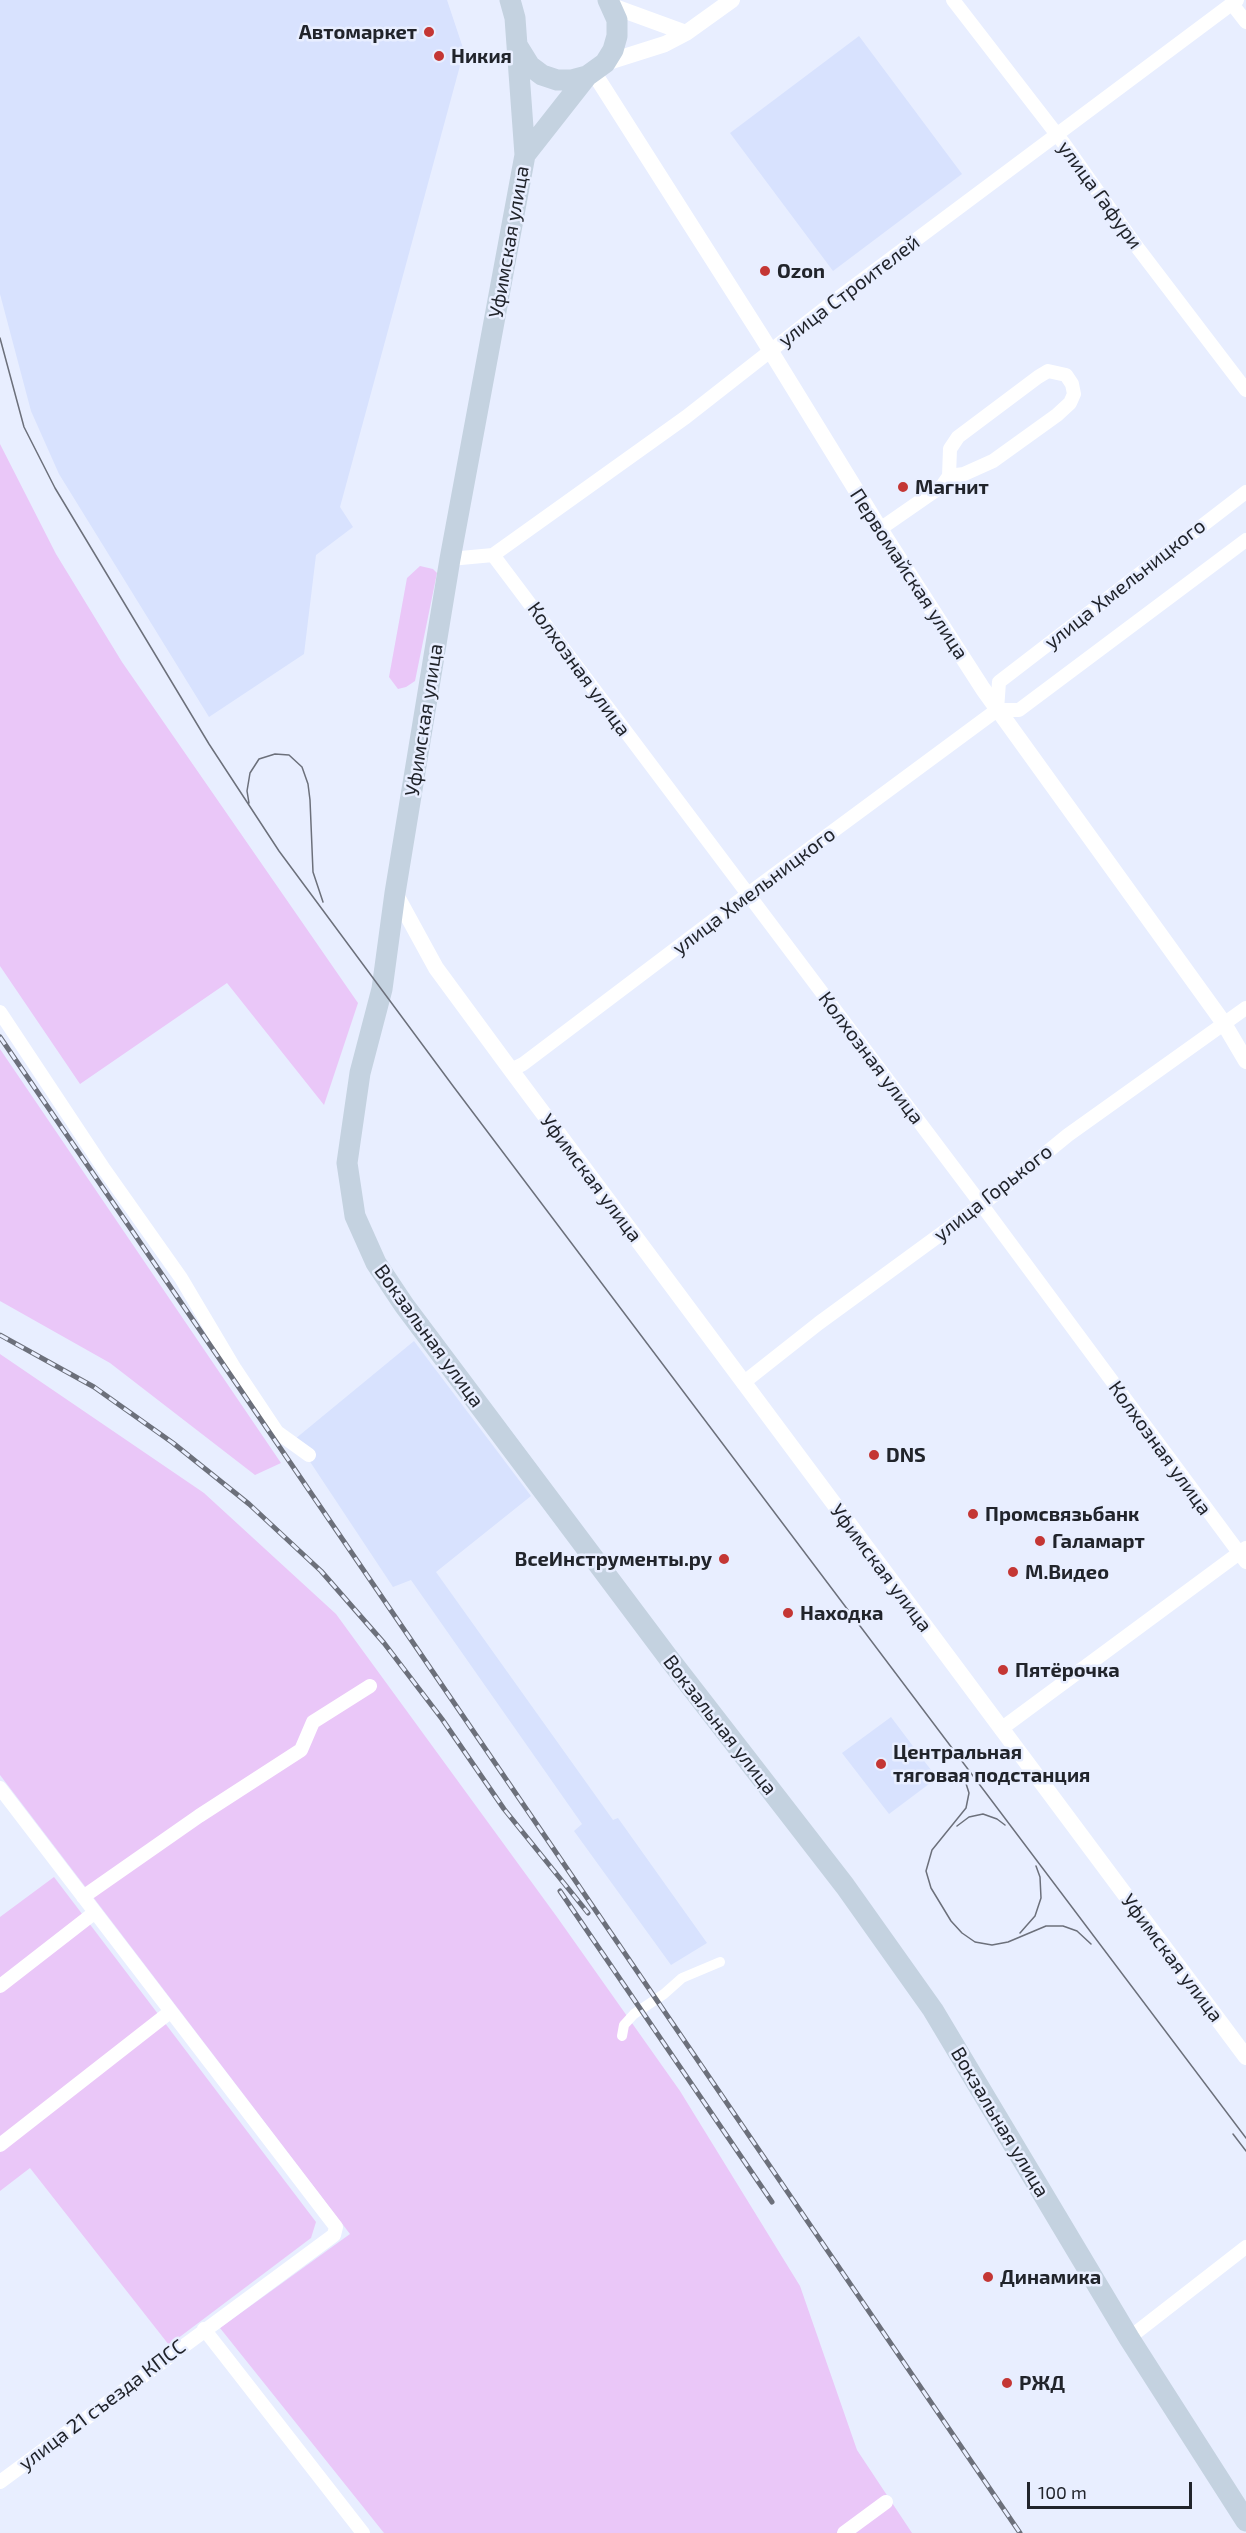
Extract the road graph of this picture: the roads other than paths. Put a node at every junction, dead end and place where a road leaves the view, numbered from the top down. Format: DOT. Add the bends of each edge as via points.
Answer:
graph roads {
  1 [pos="732,0"];
  2 [pos="953,0"];
  3 [pos="1235,2"];
  4 [pos="610,3"];
  5 [pos="516,6"];
  6 [pos="1246,22"];
  7 [pos="686,33"];
  8 [pos="515,39"];
  9 [pos="595,71"];
  10 [pos="1056,135"];
  11 [pos="525,155"];
  12 [pos="770,351"];
  13 [pos="1246,390"];
  14 [pos="949,476"];
  15 [pos="1246,492"];
  16 [pos="879,529"];
  17 [pos="1246,540"];
  18 [pos="493,555"];
  19 [pos="450,559"];
  20 [pos="997,710"];
  21 [pos="395,893"];
  22 [pos="748,894"];
  23 [pos="1246,1008"];
  24 [pos="0,1012"];
  25 [pos="1223,1022"];
  26 [pos="1246,1061"];
  27 [pos="511,1070"];
  28 [pos="980,1205"];
  29 [pos="743,1383"];
  30 [pos="309,1455"];
  31 [pos="1244,1555"];
  32 [pos="370,1686"];
  33 [pos="1001,1729"];
  34 [pos="0,1788"];
  35 [pos="83,1897"];
  36 [pos="94,1912"];
  37 [pos="720,1962"];
  38 [pos="0,1986"];
  39 [pos="170,2012"];
  40 [pos="622,2036"];
  41 [pos="1246,2057"];
  42 [pos="0,2145"];
  43 [pos="1246,2247"];
  44 [pos="204,2329"];
  45 [pos="1129,2338"];
  46 [pos="0,2482"];
  47 [pos="886,2502"];
  48 [pos="1246,2521"];
  49 [pos="363,2533"];
  50 [pos="844,2533"];
  1 -- 7 [label="street"];
  2 -- 10 [label="street, улица Гафури"];
  3 -- 6 [label="street"];
  3 -- 10 [label="street, улица Строителей"];
  4 -- 7 [label="street"];
  4 -- 9 [label="main road" via="617,20 617,36 613,50"];
  5 -- 8 [label="main road"];
  7 -- 9 [label="street"];
  8 -- 9 [label="main road" via="520,54 542,75 572,80"];
  8 -- 11 [label="main road"];
  9 -- 11 [label="main road"];
  9 -- 12 [label="street, Первомайская улица"];
  10 -- 12 [label="street, улица Строителей"];
  10 -- 13 [label="street, улица Гафури"];
  11 -- 19 [label="main road, Уфимская улица"];
  12 -- 16 [label="street, Первомайская улица"];
  12 -- 18 [label="street, улица Строителей" via="686,417"];
  14 -- 14 [label="street" via="950,449 958,437 1048,371 1066,375 1074,394 1057,415 993,461"];
  14 -- 16 [label="street" via="942,486"];
  15 -- 20 [label="street, улица Хмельницкого" via="999,682"];
  16 -- 20 [label="street, Первомайская улица"];
  17 -- 20 [label="street, улица Хмельницкого" via="1018,710"];
  18 -- 19 [label="street"];
  18 -- 22 [label="street, Колхозная улица"];
  19 -- 21 [label="main road, Уфимская улица"];
  20 -- 22 [label="street, улица Хмельницкого"];
  20 -- 25 [label="street, Первомайская улица"];
  21 -- 27 [label="street, Уфимская улица" via="436,968"];
  21 -- 45 [label="main road, Вокзальная улица" via="381,989 360,1073 347,1163 356,1216 376,1263 867,1916 933,2010"];
  22 -- 27 [label="street, улица Хмельницкого"];
  22 -- 28 [label="street, Колхозная улица"];
  23 -- 25 [label="street, улица Горького"];
  24 -- 30 [label="street" via="181,1278 277,1432"];
  25 -- 26 [label="street, Первомайская улица"];
  25 -- 28 [label="street, улица Горького"];
  27 -- 29 [label="street, Уфимская улица"];
  28 -- 29 [label="street, улица Горького"];
  28 -- 31 [label="street, Колхозная улица"];
  29 -- 33 [label="street, Уфимская улица"];
  31 -- 33 [label="street"];
  32 -- 35 [label="street" via="313,1722 301,1750"];
  33 -- 41 [label="street, Уфимская улица"];
  34 -- 35 [label="street"];
  35 -- 36 [label="street"];
  36 -- 38 [label="street"];
  36 -- 39 [label="street"];
  37 -- 40 [label="street" via="681,1978 634,2014 624,2025"];
  39 -- 42 [label="street"];
  39 -- 44 [label="street, улица 21 съезда КПСС" via="336,2227 333,2235"];
  43 -- 45 [label="street"];
  44 -- 46 [label="street, улица 21 съезда КПСС"];
  44 -- 49 [label="street"];
  45 -- 48 [label="main road, Вокзальная улица"];
  47 -- 50 [label="street"];
}
